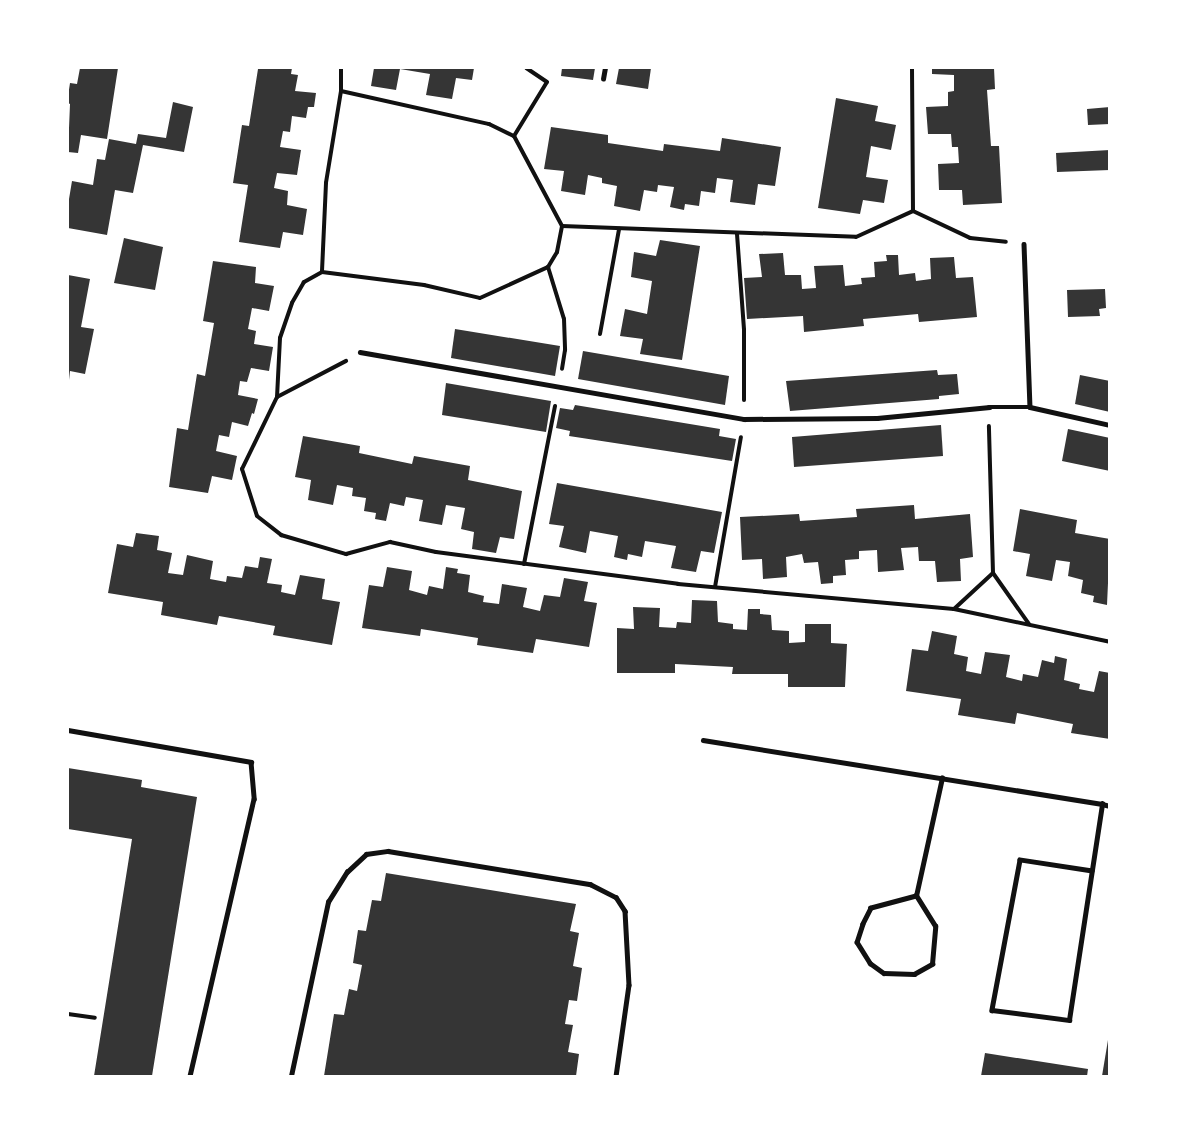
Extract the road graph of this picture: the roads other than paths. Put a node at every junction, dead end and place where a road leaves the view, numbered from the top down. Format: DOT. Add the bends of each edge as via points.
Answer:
graph roads {
  1 [pos="605,68"];
  2 [pos="603,79"];
  3 [pos="1024,244"];
  4 [pos="360,352"];
  5 [pos="1030,407"];
  6 [pos="1110,425"];
  7 [pos="68,730"];
  8 [pos="703,740"];
  9 [pos="942,778"];
  10 [pos="1102,804"];
  11 [pos="1110,806"];
  12 [pos="1092,871"];
  13 [pos="916,896"];
  14 [pos="189,1077"];
  15 [pos="291,1077"];
  16 [pos="616,1077"];
  1 -- 2 [label="lane"];
  3 -- 5 [label="lane"];
  4 -- 5 [label="lane" via="744,419 877,418"];
  5 -- 6 [label="lane"];
  7 -- 14 [label="lane" via="251,762 254,799"];
  8 -- 9 [label="lane"];
  9 -- 10 [label="lane"];
  9 -- 13 [label="lane"];
  10 -- 11 [label="lane"];
  10 -- 12 [label="lane"];
  12 -- 12 [label="lane" via="1069,1020 992,1010 1020,860"];
  13 -- 13 [label="lane" via="935,926 932,964 914,974 884,973 870,963 857,942 862,924 871,908"];
  15 -- 16 [label="lane" via="328,902 347,872 366,854 388,851 590,884 616,897 625,911 629,985"];
}
